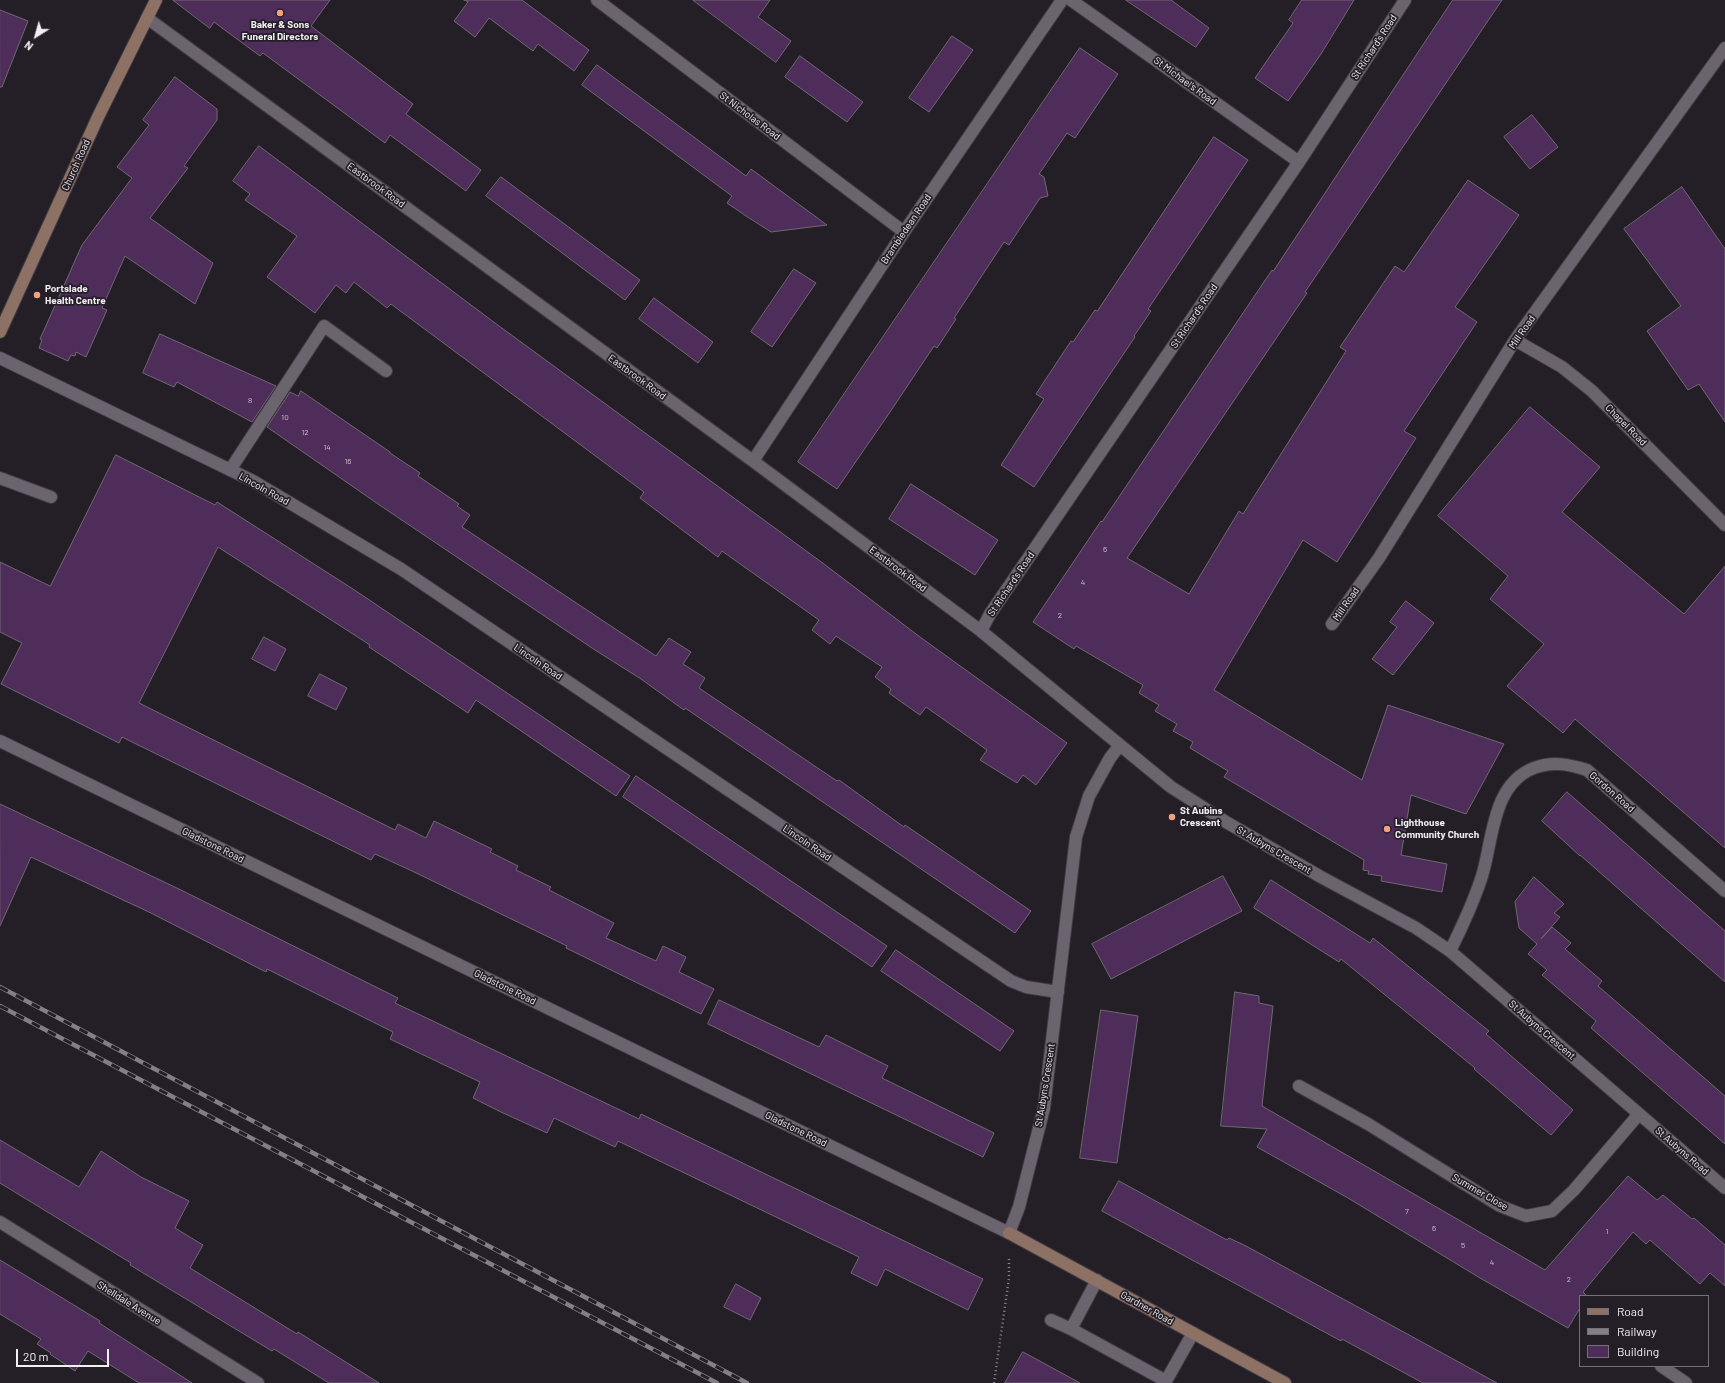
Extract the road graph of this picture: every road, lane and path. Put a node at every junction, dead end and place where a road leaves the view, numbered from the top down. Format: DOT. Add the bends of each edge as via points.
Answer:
graph roads {
  1 [pos="156,0"];
  2 [pos="597,0"];
  3 [pos="1062,0"];
  4 [pos="1072,0"];
  5 [pos="1405,0"];
  6 [pos="147,18"];
  7 [pos="1725,48"];
  8 [pos="1299,162"];
  9 [pos="904,232"];
  10 [pos="0,332"];
  11 [pos="1515,340"];
  12 [pos="0,358"];
  13 [pos="386,371"];
  14 [pos="753,461"];
  15 [pos="230,470"];
  16 [pos="0,478"];
  17 [pos="51,497"];
  18 [pos="1725,525"];
  19 [pos="1332,624"];
  20 [pos="981,631"];
  21 [pos="0,741"];
  22 [pos="1120,745"];
  23 [pos="1725,891"];
  24 [pos="1450,951"];
  25 [pos="1058,992"];
  26 [pos="1299,1086"];
  27 [pos="1639,1114"];
  28 [pos="1725,1188"];
  29 [pos="0,1222"];
  30 [pos="1009,1233"];
  31 [pos="1097,1280"];
  32 [pos="1051,1320"];
  33 [pos="1071,1329"];
  34 [pos="1193,1333"];
  35 [pos="1662,1367"];
  36 [pos="1168,1382"];
  37 [pos="258,1383"];
  38 [pos="994,1383"];
  39 [pos="1285,1383"];
  40 [pos="1686,1383"];
  1 -- 6 [label="main road, Church Road"];
  2 -- 9 [label="street, St Nicholas Road"];
  3 -- 9 [label="street, Brambledean Road"];
  4 -- 8 [label="street, St Michael's Road"];
  5 -- 8 [label="street, St Richard's Road"];
  6 -- 10 [label="main road, Church Road" via="98,117"];
  6 -- 14 [label="street, Eastbrook Road"];
  7 -- 11 [label="street, Mill Road"];
  8 -- 20 [label="street, St Richard's Road" via="990,614"];
  9 -- 14 [label="street, Brambledean Road"];
  11 -- 18 [label="street, Chapel Road" via="1562,367 1592,391"];
  11 -- 19 [label="street, Mill Road" via="1379,558"];
  12 -- 15 [label="street, Lincoln Road"];
  13 -- 15 [label="street" via="324,326"];
  14 -- 20 [label="street, Eastbrook Road"];
  15 -- 25 [label="street, Lincoln Road" via="253,481 401,569 1011,981 1026,987"];
  16 -- 17 [label="street"];
  20 -- 22 [label="street, Eastbrook Road"];
  21 -- 30 [label="street, Gladstone Road"];
  22 -- 24 [label="street, St Aubyns Crescent" via="1171,787 1226,822 1320,877 1416,928"];
  22 -- 25 [label="street, St Aubyns Crescent" via="1089,796 1076,837"];
  23 -- 24 [label="street, Gordon Road" via="1587,770 1566,764 1542,765 1530,769 1518,778 1500,804 1482,875"];
  24 -- 27 [label="street, St Aubyns Crescent"];
  25 -- 30 [label="street, St Aubyns Crescent" via="1044,1108 1019,1207"];
  26 -- 27 [label="street, Summer Close" via="1368,1124 1500,1206 1526,1216 1552,1212"];
  27 -- 28 [label="street, St Aubyns Road"];
  29 -- 37 [label="street, Shelldale Avenue"];
  30 -- 31 [label="main road, Gardner Road"];
  30 -- 38 [label="path" via="1009,1278"];
  31 -- 33 [label="street"];
  31 -- 34 [label="main road, Gardner Road"];
  32 -- 33 [label="street"];
  33 -- 36 [label="street"];
  34 -- 36 [label="street"];
  34 -- 39 [label="main road, Gardner Road"];
  35 -- 40 [label="street"];
}
